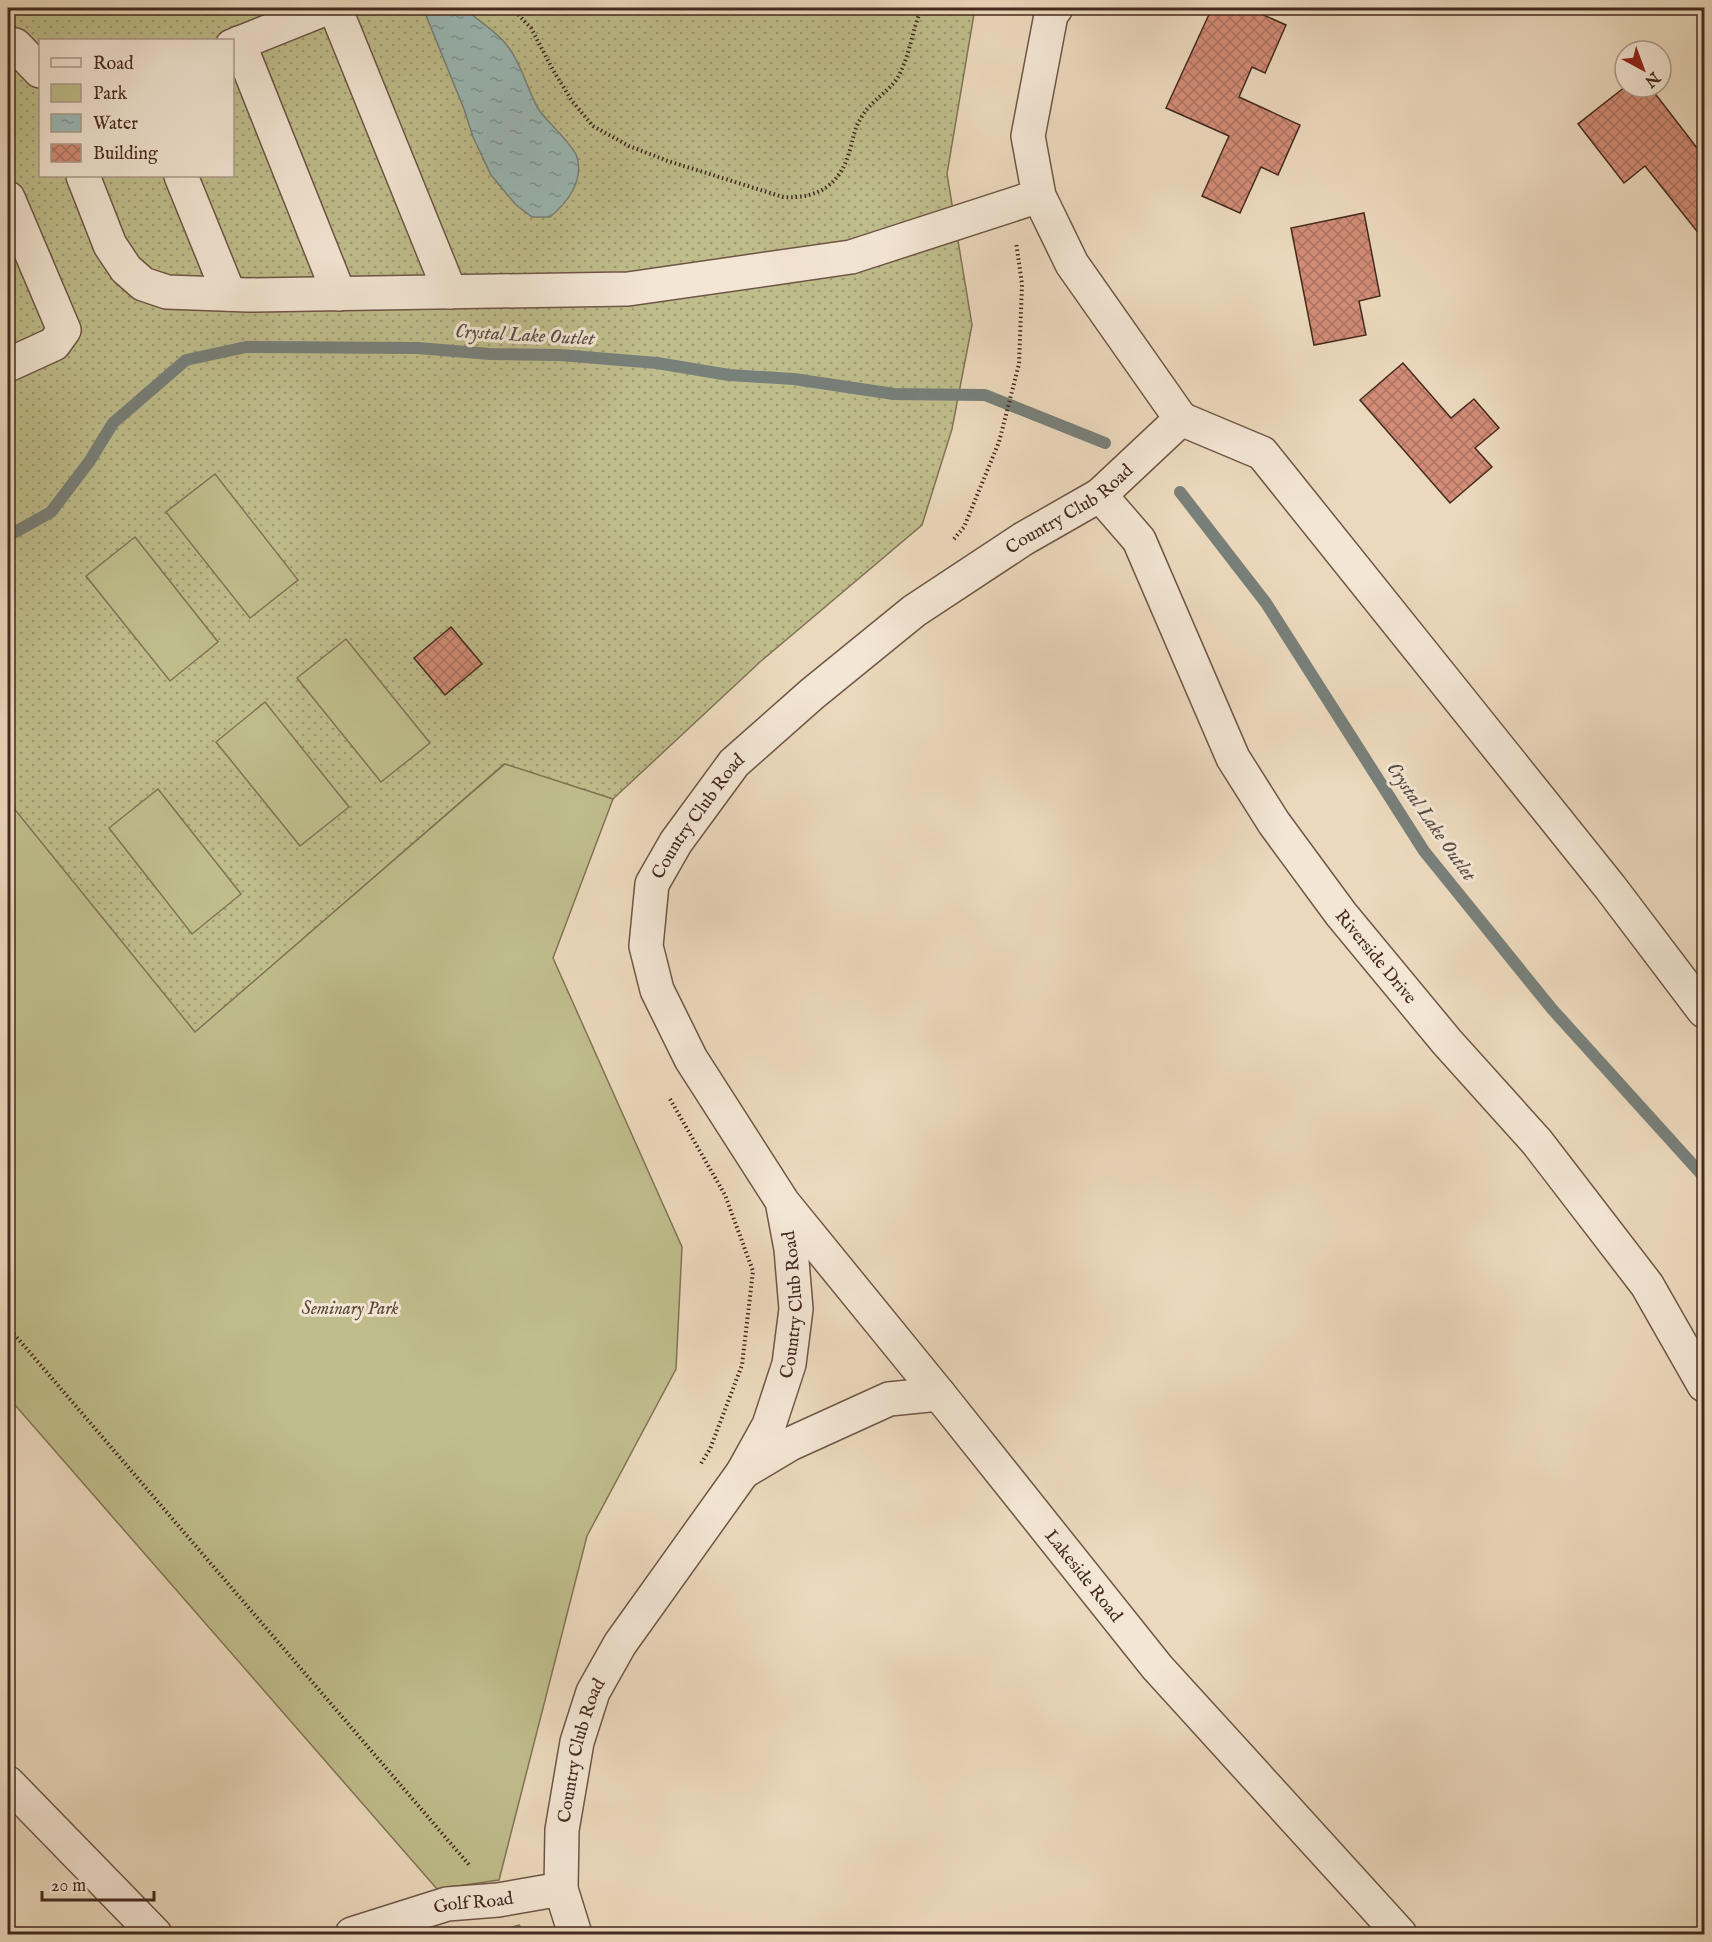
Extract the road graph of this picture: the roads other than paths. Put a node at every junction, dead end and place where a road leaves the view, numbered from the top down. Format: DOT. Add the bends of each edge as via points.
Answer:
graph roads {
  1 [pos="327,8"];
  2 [pos="335,8"];
  3 [pos="1056,8"];
  4 [pos="8,43"];
  5 [pos="236,45"];
  6 [pos="39,71"];
  7 [pos="83,177"];
  8 [pos="181,177"];
  9 [pos="1039,196"];
  10 [pos="8,198"];
  11 [pos="450,292"];
  12 [pos="229,294"];
  13 [pos="339,294"];
  14 [pos="8,365"];
  15 [pos="1181,419"];
  16 [pos="1100,495"];
  17 [pos="1704,1011"];
  18 [pos="782,1201"];
  19 [pos="1704,1384"];
  20 [pos="939,1394"];
  21 [pos="743,1472"];
  22 [pos="8,1783"];
  23 [pos="561,1889"];
  24 [pos="155,1935"];
  25 [pos="352,1935"];
  26 [pos="575,1935"];
  27 [pos="1400,1935"];
  1 -- 5 [label="street"];
  2 -- 11 [label="street"];
  3 -- 9 [label="street" via="1051,15 1028,136"];
  4 -- 6 [label="street" via="15,45"];
  5 -- 13 [label="street"];
  7 -- 12 [label="street" via="110,245 142,284 167,292"];
  8 -- 12 [label="street"];
  9 -- 11 [label="street" via="851,257 628,288"];
  9 -- 15 [label="street" via="1072,264"];
  10 -- 14 [label="street" via="64,330 54,344"];
  11 -- 13 [label="street"];
  12 -- 13 [label="street"];
  15 -- 16 [label="street, Country Club Road"];
  15 -- 17 [label="street" via="1263,453"];
  16 -- 18 [label="street, Country Club Road" via="1023,538 914,611 812,694 734,763 676,842 652,884 646,946 657,990 691,1059"];
  16 -- 19 [label="street, Riverside Drive" via="1139,540 1233,758 1274,823 1341,914 1447,1042 1537,1142 1647,1285"];
  18 -- 20 [label="street, Lakeside Road"];
  18 -- 21 [label="street, Country Club Road" via="796,1309 789,1364 769,1425"];
  20 -- 21 [label="street" via="889,1399 790,1444"];
  20 -- 27 [label="street, Lakeside Road" via="1157,1667"];
  21 -- 23 [label="street, Country Club Road" via="620,1644 593,1692 577,1742 562,1830"];
  22 -- 24 [label="street"];
  23 -- 25 [label="street, Golf Road" via="447,1904"];
  23 -- 26 [label="street, Country Club Road"];
}
